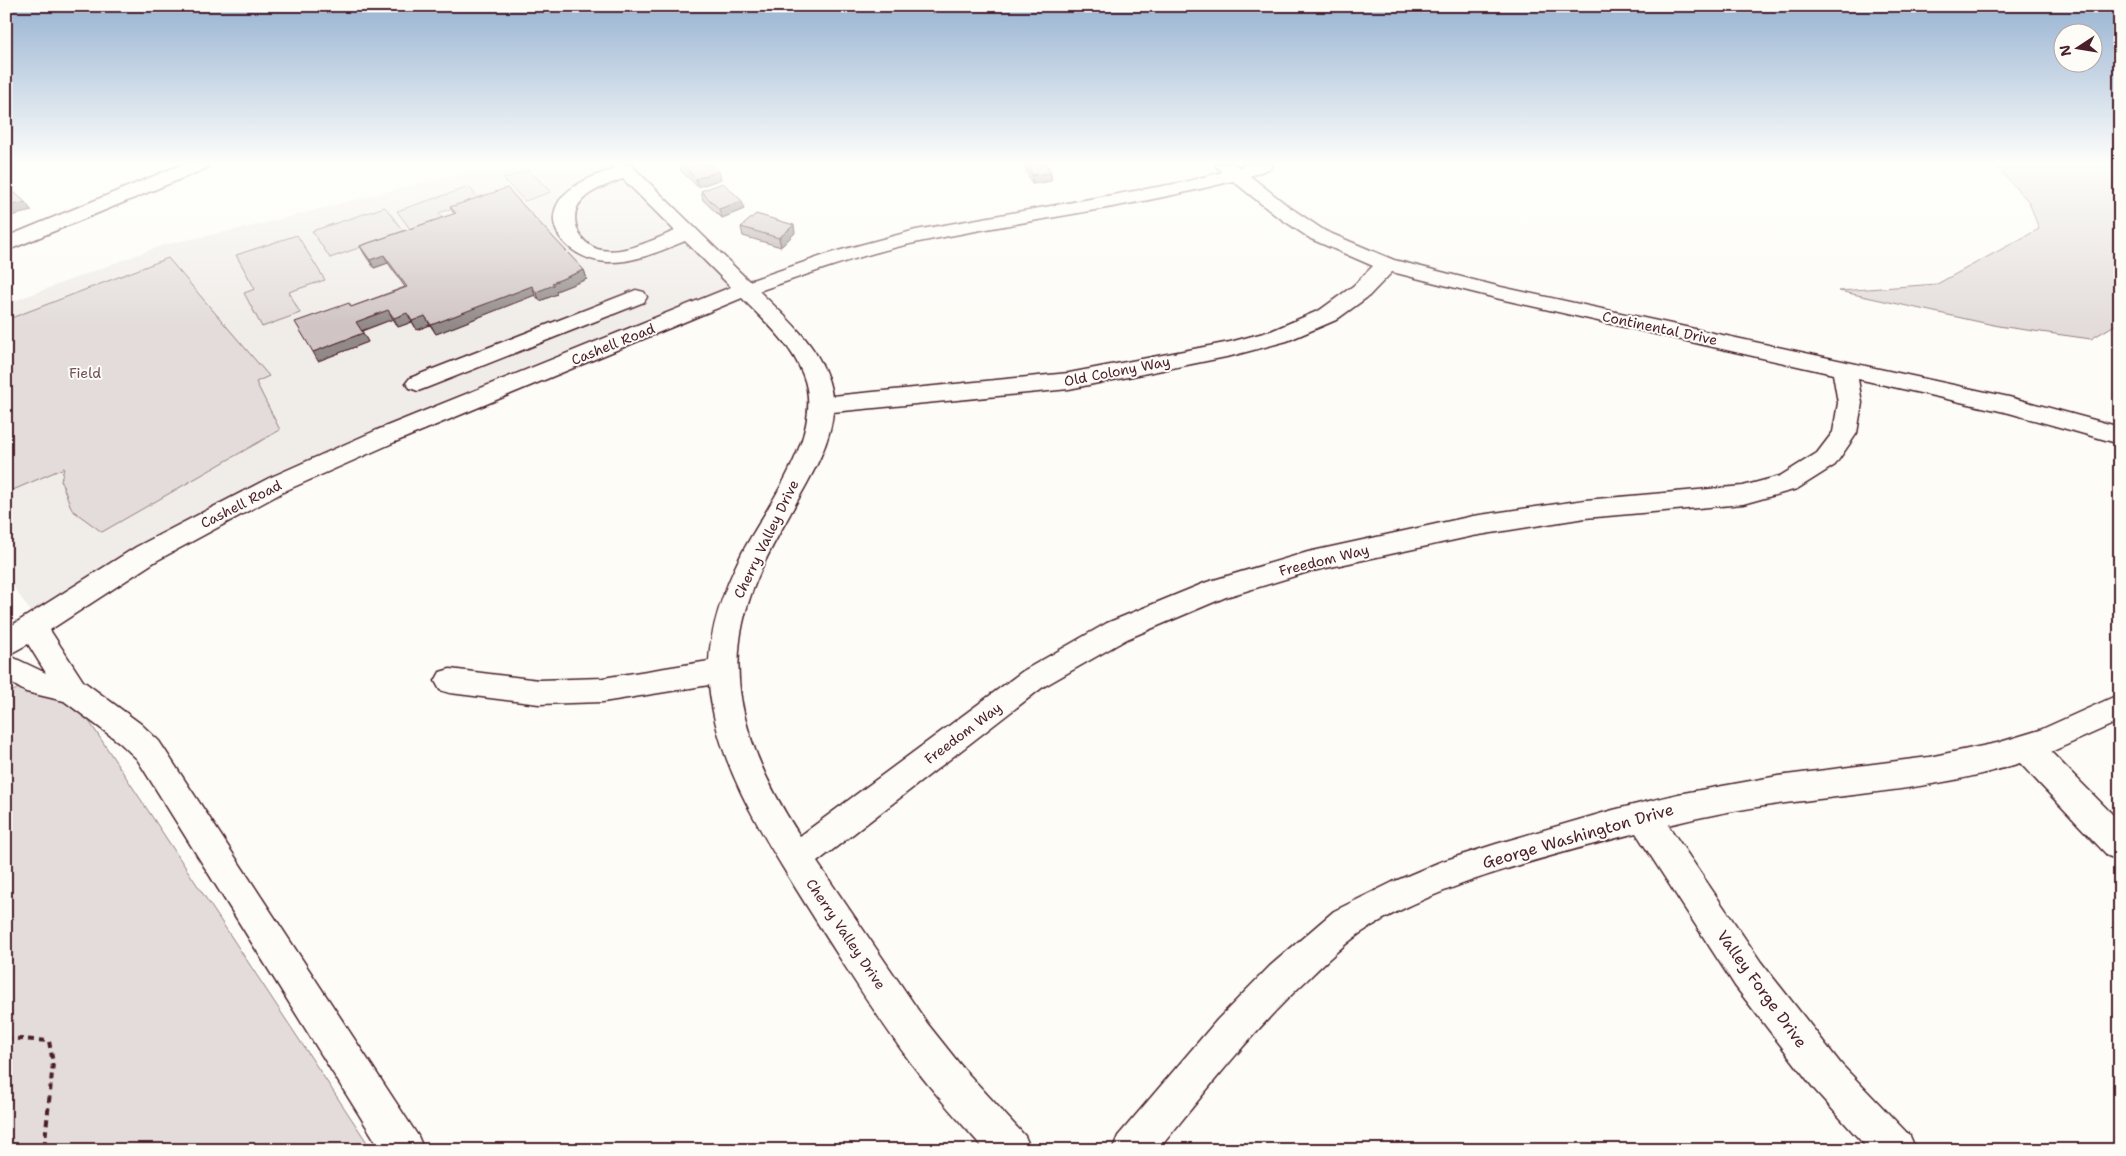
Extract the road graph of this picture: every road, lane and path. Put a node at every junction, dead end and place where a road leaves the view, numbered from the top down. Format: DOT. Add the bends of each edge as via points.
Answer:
graph roads {
  1 [pos="69,218"];
  2 [pos="565,218"];
  3 [pos="673,218"];
  4 [pos="1020,218"];
  5 [pos="1293,218"];
  6 [pos="688,233"];
  7 [pos="6,244"];
  8 [pos="1387,264"];
  9 [pos="745,289"];
  10 [pos="636,297"];
  11 [pos="1844,368"];
  12 [pos="418,383"];
  13 [pos="822,405"];
  14 [pos="2120,436"];
  15 [pos="30,627"];
  16 [pos="6,644"];
  17 [pos="6,666"];
  18 [pos="723,671"];
  19 [pos="450,681"];
  20 [pos="72,690"];
  21 [pos="2120,706"];
  22 [pos="2026,748"];
  23 [pos="1644,817"];
  24 [pos="2120,845"];
  25 [pos="796,859"];
  26 [pos="6,1038"];
  27 [pos="44,1150"];
  28 [pos="404,1150"];
  29 [pos="1010,1150"];
  30 [pos="1132,1150"];
  31 [pos="1896,1150"];
  1 -- 7 [label="street"];
  2 -- 6 [label="street" via="570,237 579,247 595,255 635,252"];
  3 -- 6 [label="street, Cherry Valley Drive"];
  4 -- 9 [label="street, Cashell Road" via="916,236 841,256"];
  5 -- 8 [label="street, Continental Drive" via="1318,235"];
  6 -- 9 [label="street, Cherry Valley Drive"];
  8 -- 11 [label="street, Continental Drive" via="1500,293"];
  8 -- 13 [label="street, Old Colony Way" via="1361,290 1328,315 1279,336 1231,349 1069,380"];
  9 -- 13 [label="street, Cherry Valley Drive" via="792,336 805,355 818,381"];
  9 -- 15 [label="street, Cashell Road" via="386,436 278,484 146,554"];
  10 -- 12 [label="street"];
  11 -- 14 [label="street, Continental Drive" via="2009,405"];
  11 -- 25 [label="street, Freedom Way" via="1850,403 1844,433 1826,458 1788,483 1743,495 1585,510 1473,526 1308,562 1217,589 1117,631 1034,679"];
  13 -- 18 [label="street, Cherry Valley Drive" via="817,431 805,461 736,593"];
  15 -- 16 [label="street, Cashell Road"];
  15 -- 20 [label="street"];
  17 -- 20 [label="street" via="36,683"];
  18 -- 19 [label="street" via="603,690 539,692"];
  18 -- 25 [label="street, Cherry Valley Drive" via="727,714 739,752 759,795"];
  20 -- 28 [label="street" via="148,750"];
  21 -- 22 [label="street, George Washington Drive"];
  22 -- 23 [label="street, George Washington Drive" via="1934,769 1774,790"];
  22 -- 24 [label="street"];
  23 -- 30 [label="street, George Washington Drive" via="1446,874 1342,926 1253,1007"];
  23 -- 31 [label="street, Valley Forge Drive" via="1748,974 1828,1076"];
  25 -- 29 [label="street, Cherry Valley Drive" via="915,1037"];
  26 -- 27 [label="path" via="49,1041 53,1063"];
}
